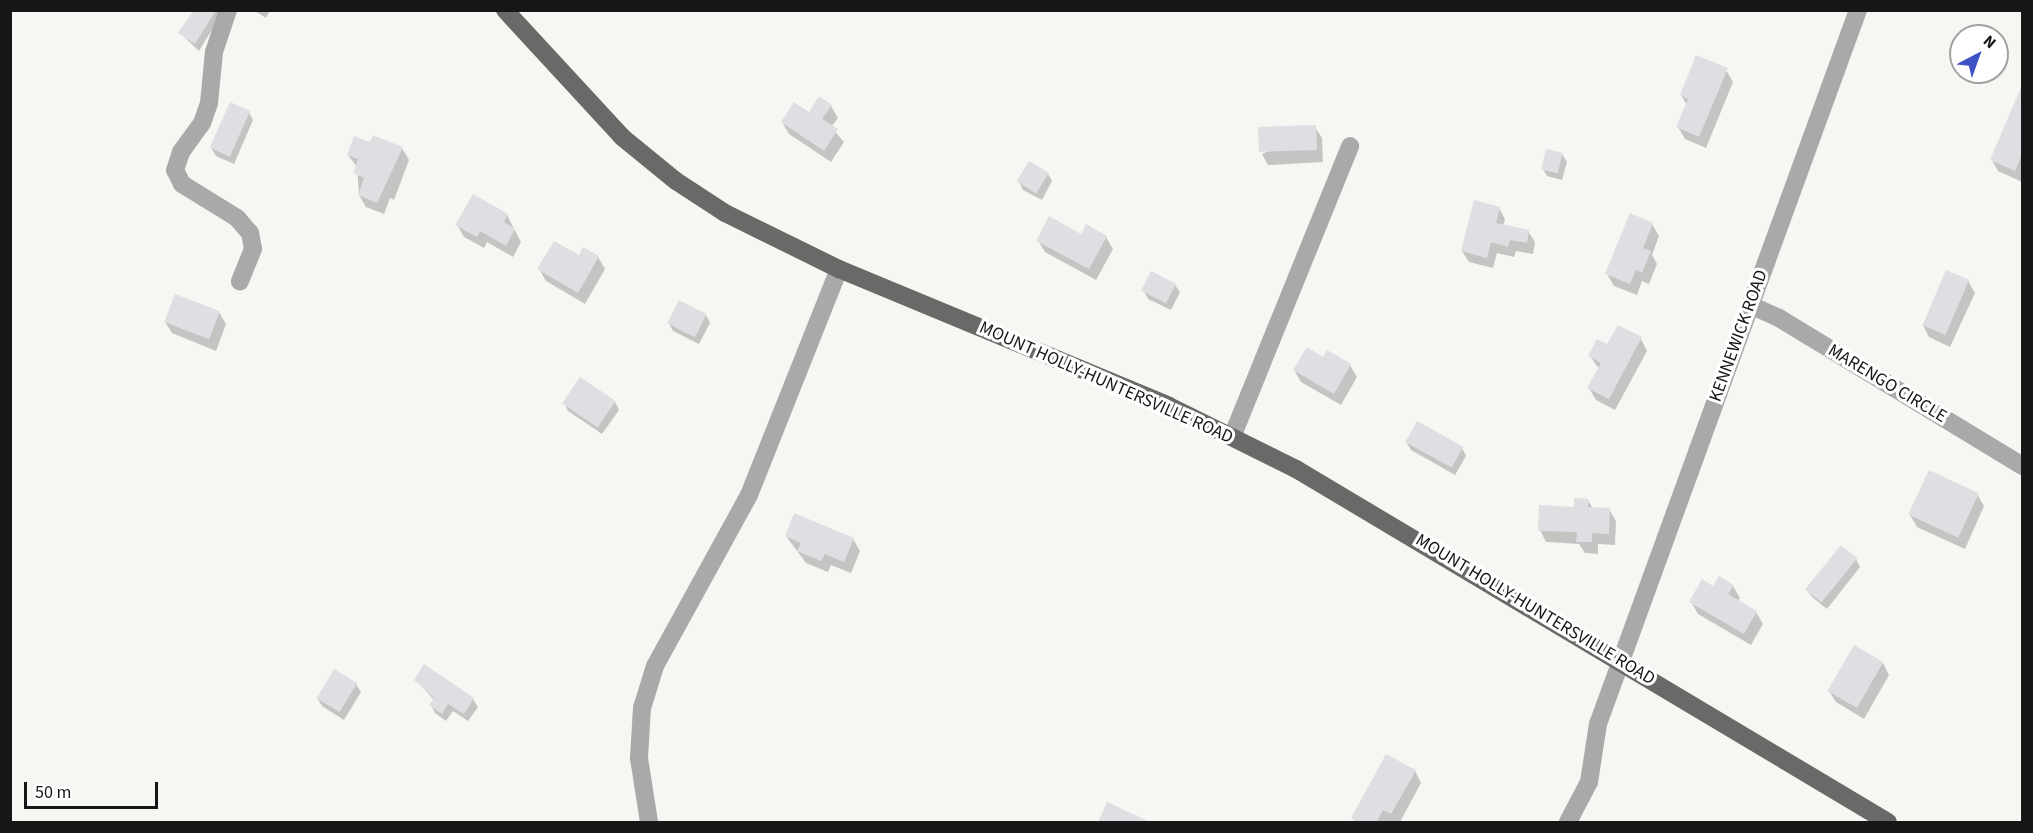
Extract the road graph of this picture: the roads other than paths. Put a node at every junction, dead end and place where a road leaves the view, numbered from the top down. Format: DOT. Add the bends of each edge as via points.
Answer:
graph roads {
  1 [pos="228,10"];
  2 [pos="505,10"];
  3 [pos="1858,10"];
  4 [pos="1350,146"];
  5 [pos="839,269"];
  6 [pos="240,281"];
  7 [pos="1750,305"];
  8 [pos="1232,437"];
  9 [pos="2022,466"];
  10 [pos="1622,663"];
  11 [pos="1884,821"];
  12 [pos="649,822"];
  13 [pos="1568,822"];
  1 -- 6 [label="street" via="214,52 209,103 175,170 182,184 237,218 250,233 253,249"];
  2 -- 5 [label="main road, MOUNT HOLLY-HUNTERSVILLE ROAD" via="597,113 676,181 725,213"];
  3 -- 7 [label="street, KENNEWICK ROAD"];
  4 -- 8 [label="street"];
  5 -- 8 [label="main road, MOUNT HOLLY-HUNTERSVILLE ROAD" via="1168,406"];
  5 -- 12 [label="street" via="749,495 655,666 642,708 639,758"];
  7 -- 9 [label="street, MARENGO CIRCLE" via="1779,318"];
  7 -- 10 [label="street, KENNEWICK ROAD"];
  8 -- 10 [label="main road, MOUNT HOLLY-HUNTERSVILLE ROAD" via="1339,493"];
  10 -- 11 [label="main road, MOUNT HOLLY-HUNTERSVILLE ROAD"];
  10 -- 13 [label="street, KENNEWICK ROAD" via="1598,724 1589,782"];
}
